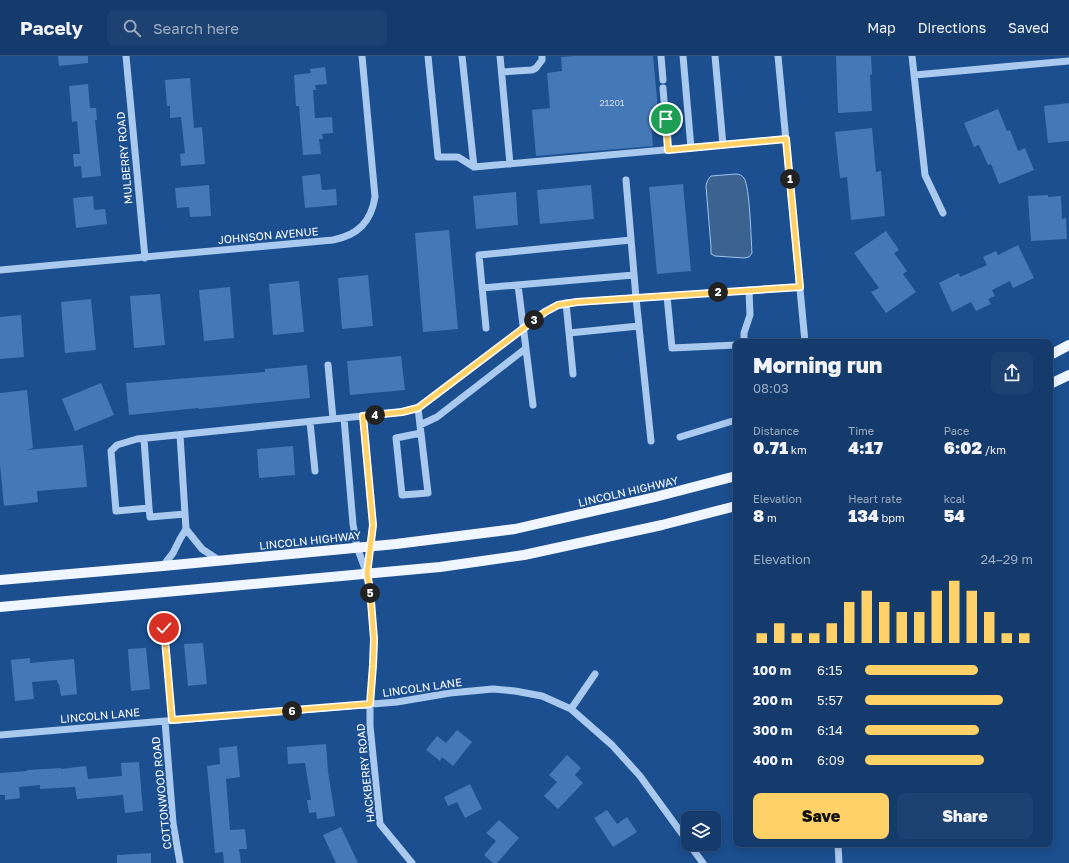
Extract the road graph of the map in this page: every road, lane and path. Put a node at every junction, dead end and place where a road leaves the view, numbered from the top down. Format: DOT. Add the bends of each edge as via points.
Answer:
graph roads {
  1 [pos="126,56"];
  2 [pos="362,56"];
  3 [pos="428,56"];
  4 [pos="462,56"];
  5 [pos="500,56"];
  6 [pos="542,56"];
  7 [pos="661,56"];
  8 [pos="683,56"];
  9 [pos="715,56"];
  10 [pos="778,56"];
  11 [pos="912,56"];
  12 [pos="1069,61"];
  13 [pos="502,72"];
  14 [pos="914,75"];
  15 [pos="786,139"];
  16 [pos="723,145"];
  17 [pos="691,148"];
  18 [pos="668,150"];
  19 [pos="510,164"];
  20 [pos="474,167"];
  21 [pos="626,180"];
  22 [pos="944,213"];
  23 [pos="631,240"];
  24 [pos="145,258"];
  25 [pos="0,270"];
  26 [pos="634,275"];
  27 [pos="518,285"];
  28 [pos="800,287"];
  29 [pos="482,288"];
  30 [pos="749,290"];
  31 [pos="667,296"];
  32 [pos="636,298"];
  33 [pos="566,304"];
  34 [pos="639,326"];
  35 [pos="486,328"];
  36 [pos="523,329"];
  37 [pos="569,333"];
  38 [pos="744,339"];
  39 [pos="805,339"];
  40 [pos="1069,344"];
  41 [pos="733,345"];
  42 [pos="525,349"];
  43 [pos="1053,352"];
  44 [pos="328,365"];
  45 [pos="572,374"];
  46 [pos="1069,375"];
  47 [pos="1053,383"];
  48 [pos="532,405"];
  49 [pos="418,408"];
  50 [pos="363,416"];
  51 [pos="344,418"];
  52 [pos="333,419"];
  53 [pos="733,421"];
  54 [pos="310,422"];
  55 [pos="420,425"];
  56 [pos="421,433"];
  57 [pos="180,435"];
  58 [pos="680,437"];
  59 [pos="144,438"];
  60 [pos="652,441"];
  61 [pos="315,471"];
  62 [pos="733,477"];
  63 [pos="733,507"];
  64 [pos="149,508"];
  65 [pos="185,514"];
  66 [pos="186,529"];
  67 [pos="370,546"];
  68 [pos="357,547"];
  69 [pos="220,561"];
  70 [pos="163,566"];
  71 [pos="367,574"];
  72 [pos="0,580"];
  73 [pos="0,607"];
  74 [pos="164,628"];
  75 [pos="595,674"];
  76 [pos="370,704"];
  77 [pos="571,709"];
  78 [pos="169,720"];
  79 [pos="0,735"];
  80 [pos="681,832"];
  81 [pos="838,847"];
  82 [pos="695,851"];
  83 [pos="180,863"];
  84 [pos="412,863"];
  85 [pos="703,863"];
  86 [pos="839,863"];
  1 -- 24 [label="street, MULBERRY ROAD"];
  2 -- 24 [label="street, JOHNSON AVENUE" via="374,197 370,216 361,227 344,238 333,240"];
  3 -- 20 [label="street" via="438,157 458,157"];
  4 -- 20 [label="street"];
  5 -- 13 [label="street"];
  6 -- 13 [label="street" via="542,60 532,70"];
  7 -- 18 [label="street"];
  8 -- 17 [label="street"];
  9 -- 16 [label="street"];
  10 -- 15 [label="street"];
  11 -- 14 [label="street"];
  12 -- 14 [label="street"];
  13 -- 19 [label="street"];
  14 -- 22 [label="street" via="925,175"];
  15 -- 16 [label="street"];
  15 -- 28 [label="street"];
  16 -- 17 [label="street"];
  17 -- 18 [label="street"];
  18 -- 19 [label="street"];
  19 -- 20 [label="street"];
  21 -- 23 [label="street"];
  23 -- 26 [label="street"];
  23 -- 29 [label="street" via="479,255"];
  24 -- 25 [label="street, JOHNSON AVENUE"];
  26 -- 27 [label="street"];
  26 -- 32 [label="street"];
  27 -- 29 [label="street"];
  27 -- 36 [label="street"];
  28 -- 30 [label="street"];
  28 -- 39 [label="street"];
  29 -- 35 [label="street"];
  30 -- 31 [label="street"];
  30 -- 38 [label="street" via="750,315"];
  31 -- 32 [label="street"];
  31 -- 41 [label="street" via="672,348"];
  32 -- 33 [label="street"];
  32 -- 34 [label="street"];
  33 -- 36 [label="street" via="545,312"];
  33 -- 37 [label="street"];
  34 -- 37 [label="street"];
  34 -- 60 [label="street"];
  36 -- 42 [label="street"];
  36 -- 49 [label="street"];
  37 -- 45 [label="street"];
  40 -- 43 [label="main road"];
  42 -- 48 [label="street"];
  42 -- 55 [label="street" via="437,417"];
  44 -- 52 [label="street"];
  46 -- 47 [label="main road"];
  49 -- 50 [label="street"];
  49 -- 55 [label="street"];
  50 -- 51 [label="street"];
  50 -- 67 [label="street" via="373,525"];
  51 -- 52 [label="street"];
  51 -- 68 [label="street"];
  52 -- 54 [label="street"];
  53 -- 58 [label="street"];
  54 -- 57 [label="street"];
  54 -- 61 [label="street"];
  55 -- 56 [label="street"];
  56 -- 56 [label="street" via="428,492 402,495 396,438"];
  57 -- 59 [label="street"];
  57 -- 65 [label="street"];
  59 -- 64 [label="street"];
  59 -- 64 [label="street" via="117,445 111,451 116,511"];
  62 -- 67 [label="main road, LINCOLN HIGHWAY" via="515,529"];
  63 -- 71 [label="main road" via="524,555"];
  64 -- 65 [label="street" via="150,517"];
  65 -- 66 [label="street"];
  66 -- 69 [label="street" via="202,550"];
  66 -- 70 [label="street"];
  67 -- 68 [label="main road, LINCOLN HIGHWAY"];
  67 -- 71 [label="street"];
  68 -- 69 [label="main road, LINCOLN HIGHWAY"];
  68 -- 71 [label="street"];
  69 -- 70 [label="main road, LINCOLN HIGHWAY"];
  70 -- 72 [label="main road, LINCOLN HIGHWAY"];
  71 -- 73 [label="main road"];
  71 -- 76 [label="street, HACKBERRY ROAD" via="374,639"];
  74 -- 78 [label="street, COTTONWOOD ROAD"];
  75 -- 77 [label="street"];
  76 -- 77 [label="street, LINCOLN LANE" via="493,689 542,696"];
  76 -- 78 [label="street, LINCOLN LANE"];
  76 -- 84 [label="street, HACKBERRY ROAD" via="380,824"];
  77 -- 80 [label="street, LINCOLN LANE" via="612,745 640,776"];
  78 -- 79 [label="street, LINCOLN LANE"];
  78 -- 83 [label="street, COTTONWOOD ROAD" via="173,823"];
  81 -- 86 [label="street"];
  82 -- 85 [label="street, LINCOLN LANE"];
}
